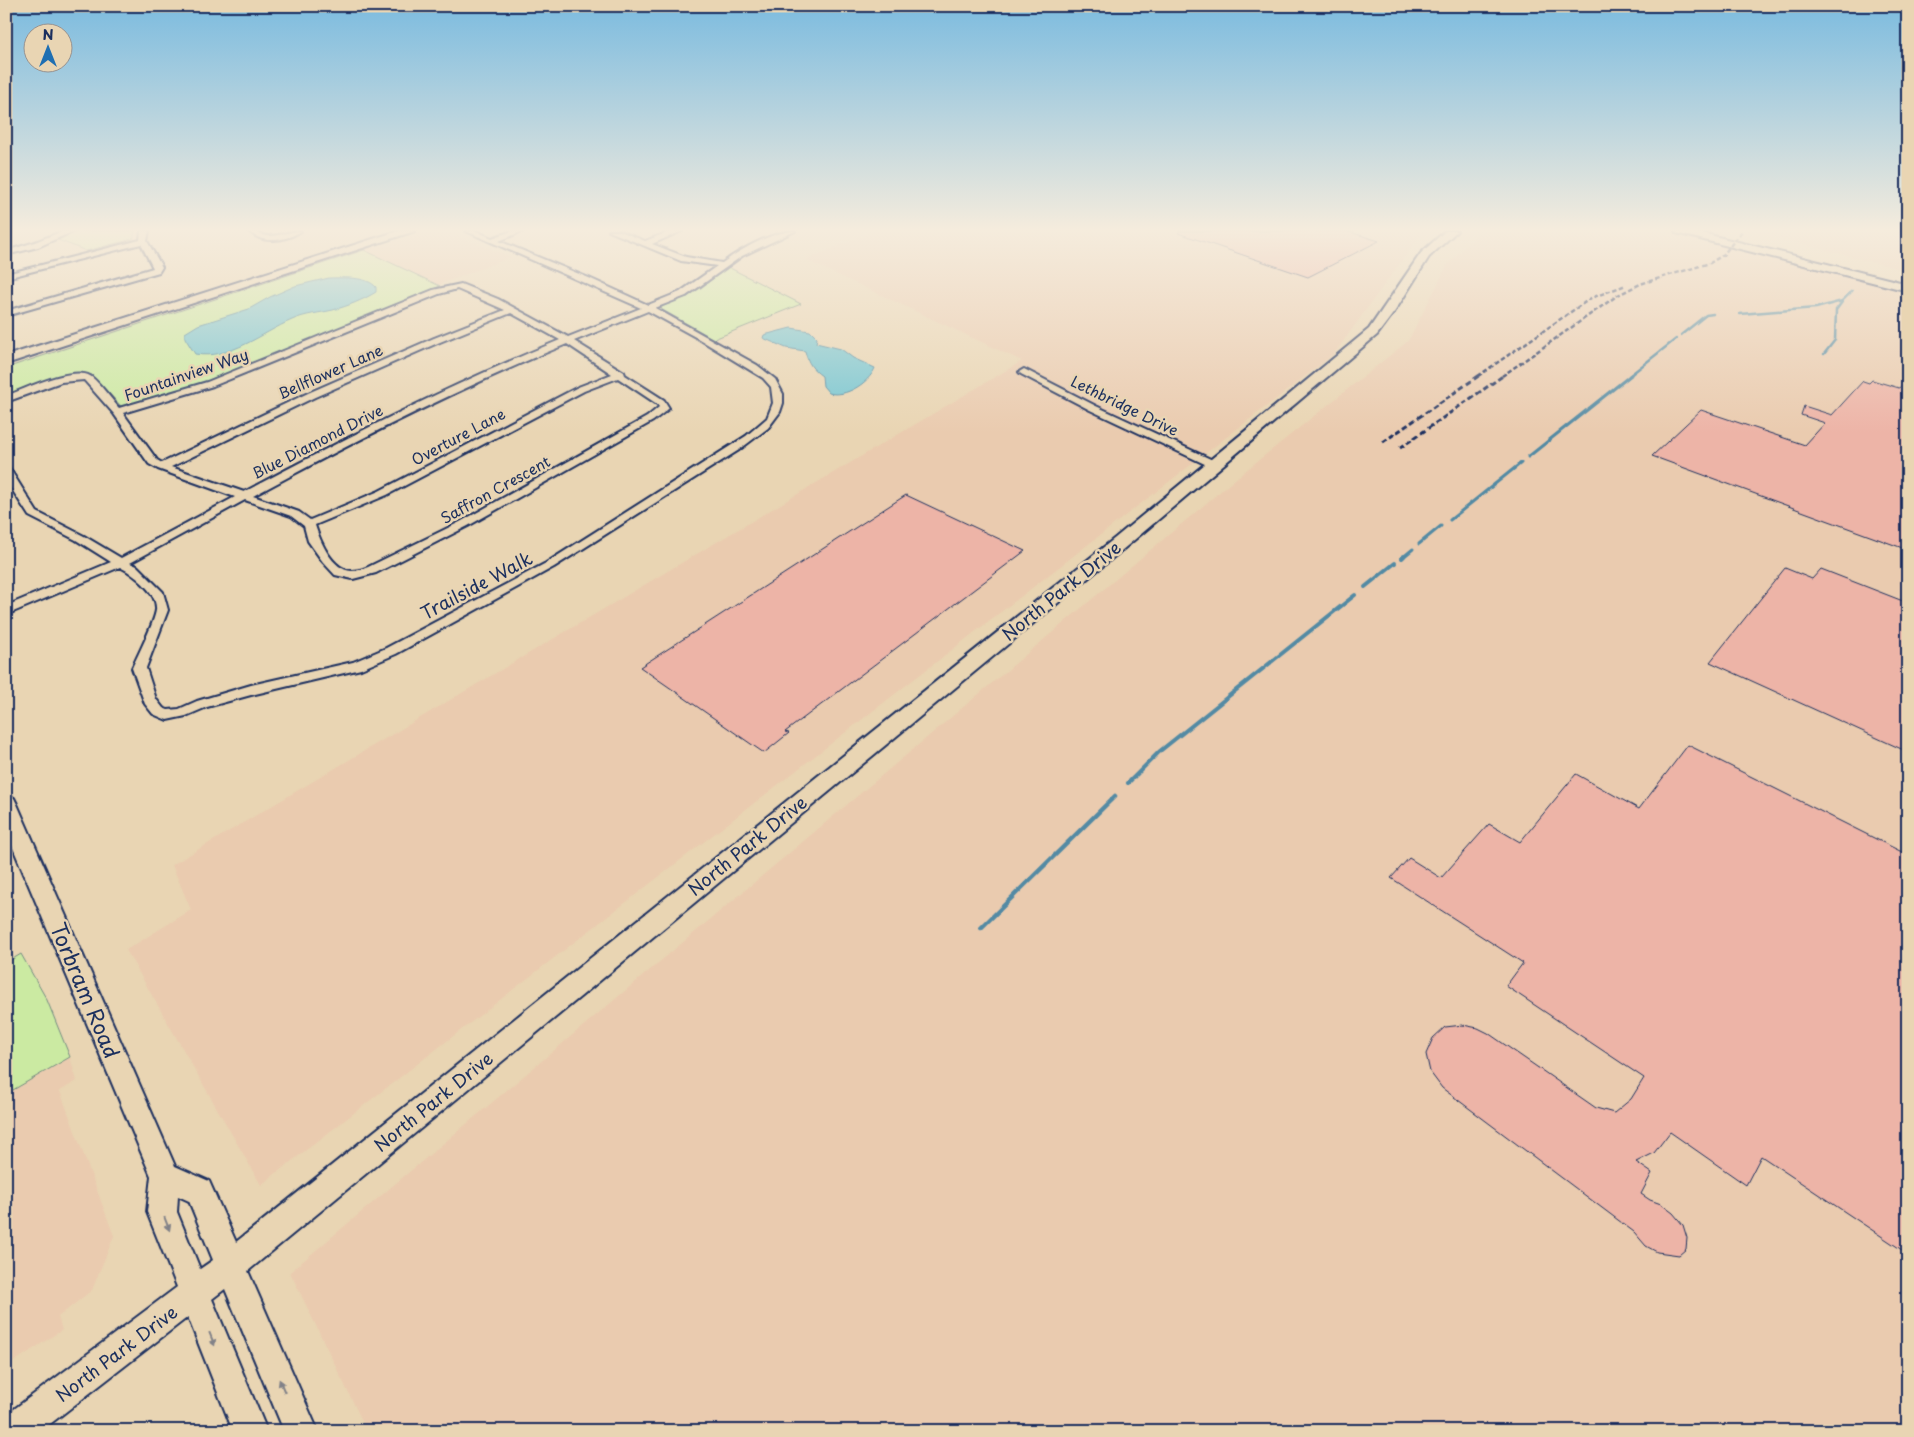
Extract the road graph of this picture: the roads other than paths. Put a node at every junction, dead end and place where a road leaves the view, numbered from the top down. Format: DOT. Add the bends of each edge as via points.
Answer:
graph roads {
  1 [pos="60,298"];
  2 [pos="172,298"];
  3 [pos="200,298"];
  4 [pos="423,298"];
  5 [pos="487,298"];
  6 [pos="627,298"];
  7 [pos="673,298"];
  8 [pos="1397,298"];
  9 [pos="647,308"];
  10 [pos="513,310"];
  11 [pos="6,314"];
  12 [pos="566,340"];
  13 [pos="6,350"];
  14 [pos="6,360"];
  15 [pos="1024,372"];
  16 [pos="621,374"];
  17 [pos="6,399"];
  18 [pos="117,412"];
  19 [pos="1213,464"];
  20 [pos="162,467"];
  21 [pos="6,471"];
  22 [pos="245,496"];
  23 [pos="309,524"];
  24 [pos="120,563"];
  25 [pos="6,611"];
  26 [pos="6,804"];
  27 [pos="165,1176"];
  28 [pos="230,1266"];
  29 [pos="194,1293"];
  30 [pos="13,1431"];
  31 [pos="250,1431"];
  32 [pos="300,1431"];
  1 -- 11 [label="street"];
  2 -- 13 [label="main road"];
  3 -- 14 [label="main road"];
  4 -- 18 [label="street, Fountainview Way" via="210,384"];
  5 -- 10 [label="street, Fountainview Way"];
  6 -- 9 [label="street"];
  7 -- 9 [label="street, Blue Diamond Drive"];
  8 -- 19 [label="main road, North Park Drive" via="1373,332"];
  9 -- 12 [label="street, Blue Diamond Drive"];
  9 -- 24 [label="street, Trailside Walk" via="770,379 778,393 778,405 773,416 735,448 550,565 391,651 356,666 251,690 167,715 158,711 150,701 139,668 162,610 159,595 133,569"];
  10 -- 12 [label="street, Fountainview Way"];
  10 -- 20 [label="street, Bellflower Lane" via="448,334 265,415"];
  12 -- 16 [label="street, Saffron Crescent"];
  12 -- 22 [label="street, Blue Diamond Drive" via="336,447"];
  15 -- 19 [label="street, Lethbridge Drive"];
  16 -- 23 [label="street, Overture Lane" via="581,389 384,492"];
  16 -- 23 [label="street, Saffron Crescent" via="661,402 663,410 464,524 372,570 353,575 339,572 314,541"];
  17 -- 18 [label="street" via="82,376"];
  18 -- 20 [label="street" via="152,462"];
  19 -- 28 [label="main road, North Park Drive"];
  20 -- 22 [label="street"];
  21 -- 24 [label="street" via="33,514"];
  22 -- 23 [label="street" via="294,514"];
  22 -- 24 [label="street, Blue Diamond Drive"];
  24 -- 25 [label="street, Blue Diamond Drive"];
  26 -- 27 [label="main road, Torbram Road"];
  27 -- 28 [label="main road" via="199,1191"];
  27 -- 29 [label="main road, Torbram Road, one-way" via="162,1212"];
  28 -- 29 [label="main road, North Park Drive"];
  32 -- 28 [label="main road, one-way"];
  29 -- 30 [label="main road, North Park Drive"];
  29 -- 31 [label="main road, Torbram Road, one-way"];
}
